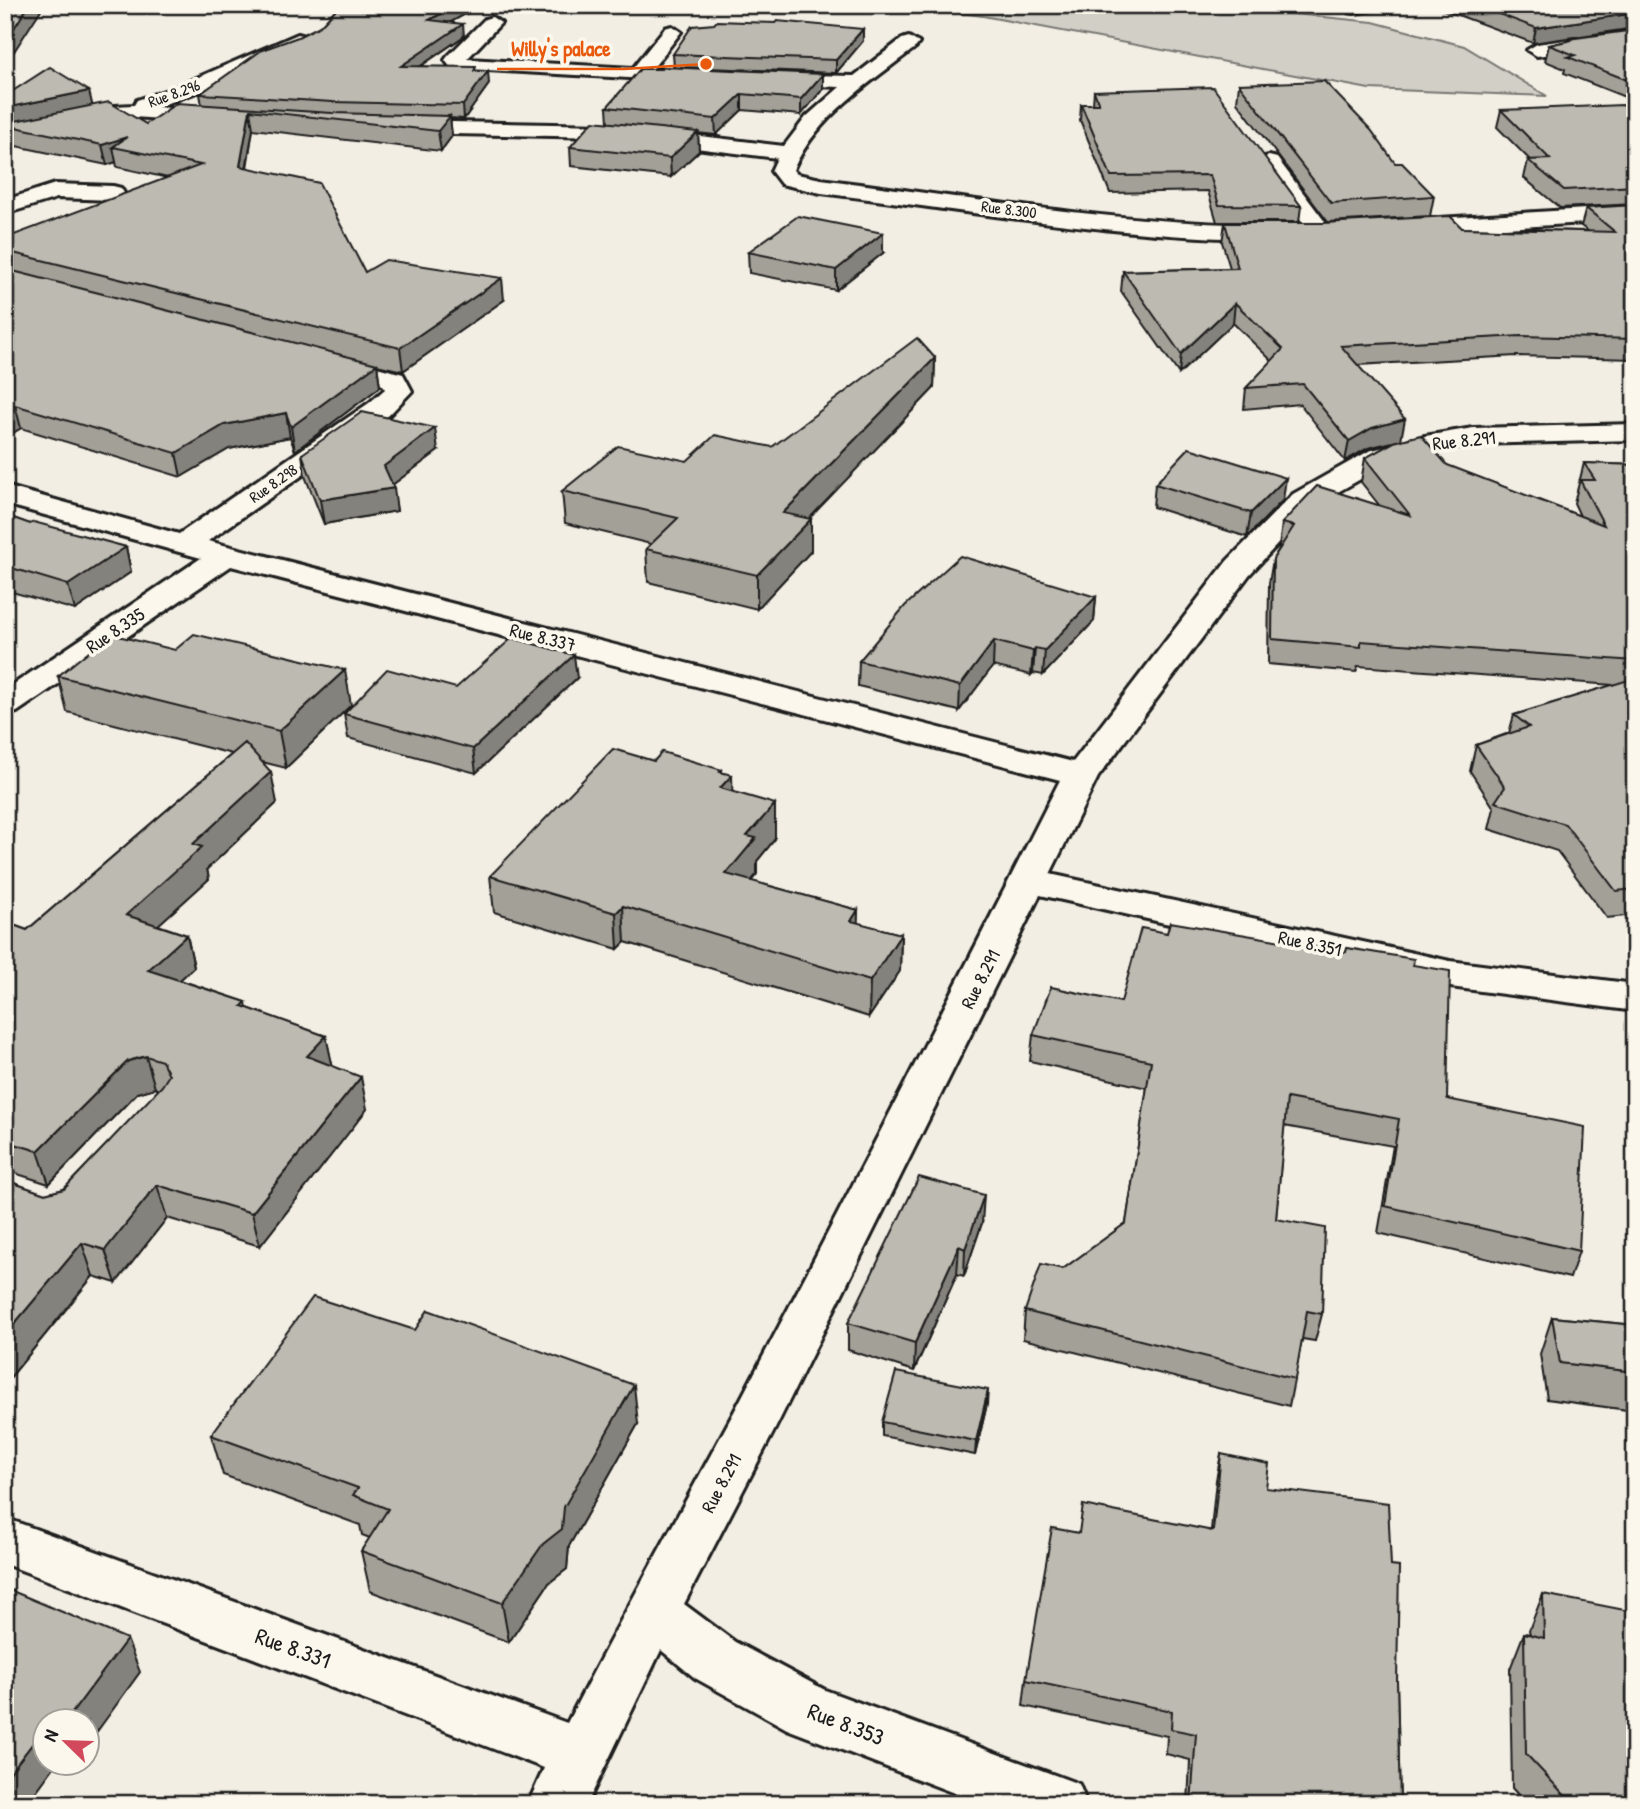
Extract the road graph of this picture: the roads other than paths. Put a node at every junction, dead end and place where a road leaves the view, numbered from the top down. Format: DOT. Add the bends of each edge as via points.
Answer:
graph roads {
  1 [pos="492,23"];
  2 [pos="315,32"];
  3 [pos="672,32"];
  4 [pos="1635,36"];
  5 [pos="909,43"];
  6 [pos="1537,50"];
  7 [pos="638,74"];
  8 [pos="704,76"];
  9 [pos="743,77"];
  10 [pos="859,82"];
  11 [pos="121,110"];
  12 [pos="95,116"];
  13 [pos="236,119"];
  14 [pos="376,126"];
  15 [pos="1255,144"];
  16 [pos="789,153"];
  17 [pos="113,193"];
  18 [pos="5,207"];
  19 [pos="1635,213"];
  20 [pos="1389,228"];
  21 [pos="1348,230"];
  22 [pos="1321,232"];
  23 [pos="299,355"];
  24 [pos="1635,432"];
  25 [pos="5,495"];
  26 [pos="184,544"];
  27 [pos="226,555"];
  28 [pos="5,705"];
  29 [pos="1081,775"];
  30 [pos="1028,881"];
  31 [pos="1635,998"];
  32 [pos="5,1541"];
  33 [pos="652,1611"];
  34 [pos="567,1790"];
  35 [pos="1058,1804"];
  1 -- 7 [label="street" via="455,60 458,64"];
  2 -- 11 [label="street, Rue 8.296" via="179,94"];
  3 -- 7 [label="street"];
  4 -- 6 [label="street"];
  5 -- 10 [label="street"];
  7 -- 8 [label="street"];
  9 -- 10 [label="street"];
  10 -- 16 [label="street" via="807,127"];
  11 -- 12 [label="street, Rue 8.296"];
  11 -- 13 [label="street"];
  14 -- 16 [label="street" via="607,131"];
  15 -- 22 [label="street"];
  16 -- 22 [label="street, Rue 8.300" via="782,171 789,179 821,186 1136,225 1219,232"];
  17 -- 18 [label="street" via="55,191"];
  19 -- 20 [label="street"];
  21 -- 22 [label="street, Rue 8.300"];
  23 -- 26 [label="street, Rue 8.298" via="394,380 399,391"];
  24 -- 29 [label="street, Rue 8.291" via="1474,436 1425,444 1379,457 1303,500 1238,568"];
  25 -- 26 [label="street, Rue 8.337"];
  26 -- 27 [label="street, Rue 8.337"];
  27 -- 28 [label="street, Rue 8.335"];
  27 -- 29 [label="street, Rue 8.337"];
  29 -- 30 [label="street, Rue 8.291"];
  30 -- 31 [label="street, Rue 8.351" via="1450,974"];
  30 -- 33 [label="street, Rue 8.291" via="756,1417"];
  32 -- 34 [label="street, Rue 8.331"];
  33 -- 34 [label="street, Rue 8.291"];
  33 -- 35 [label="street, Rue 8.353" via="715,1660 807,1710"];
}
